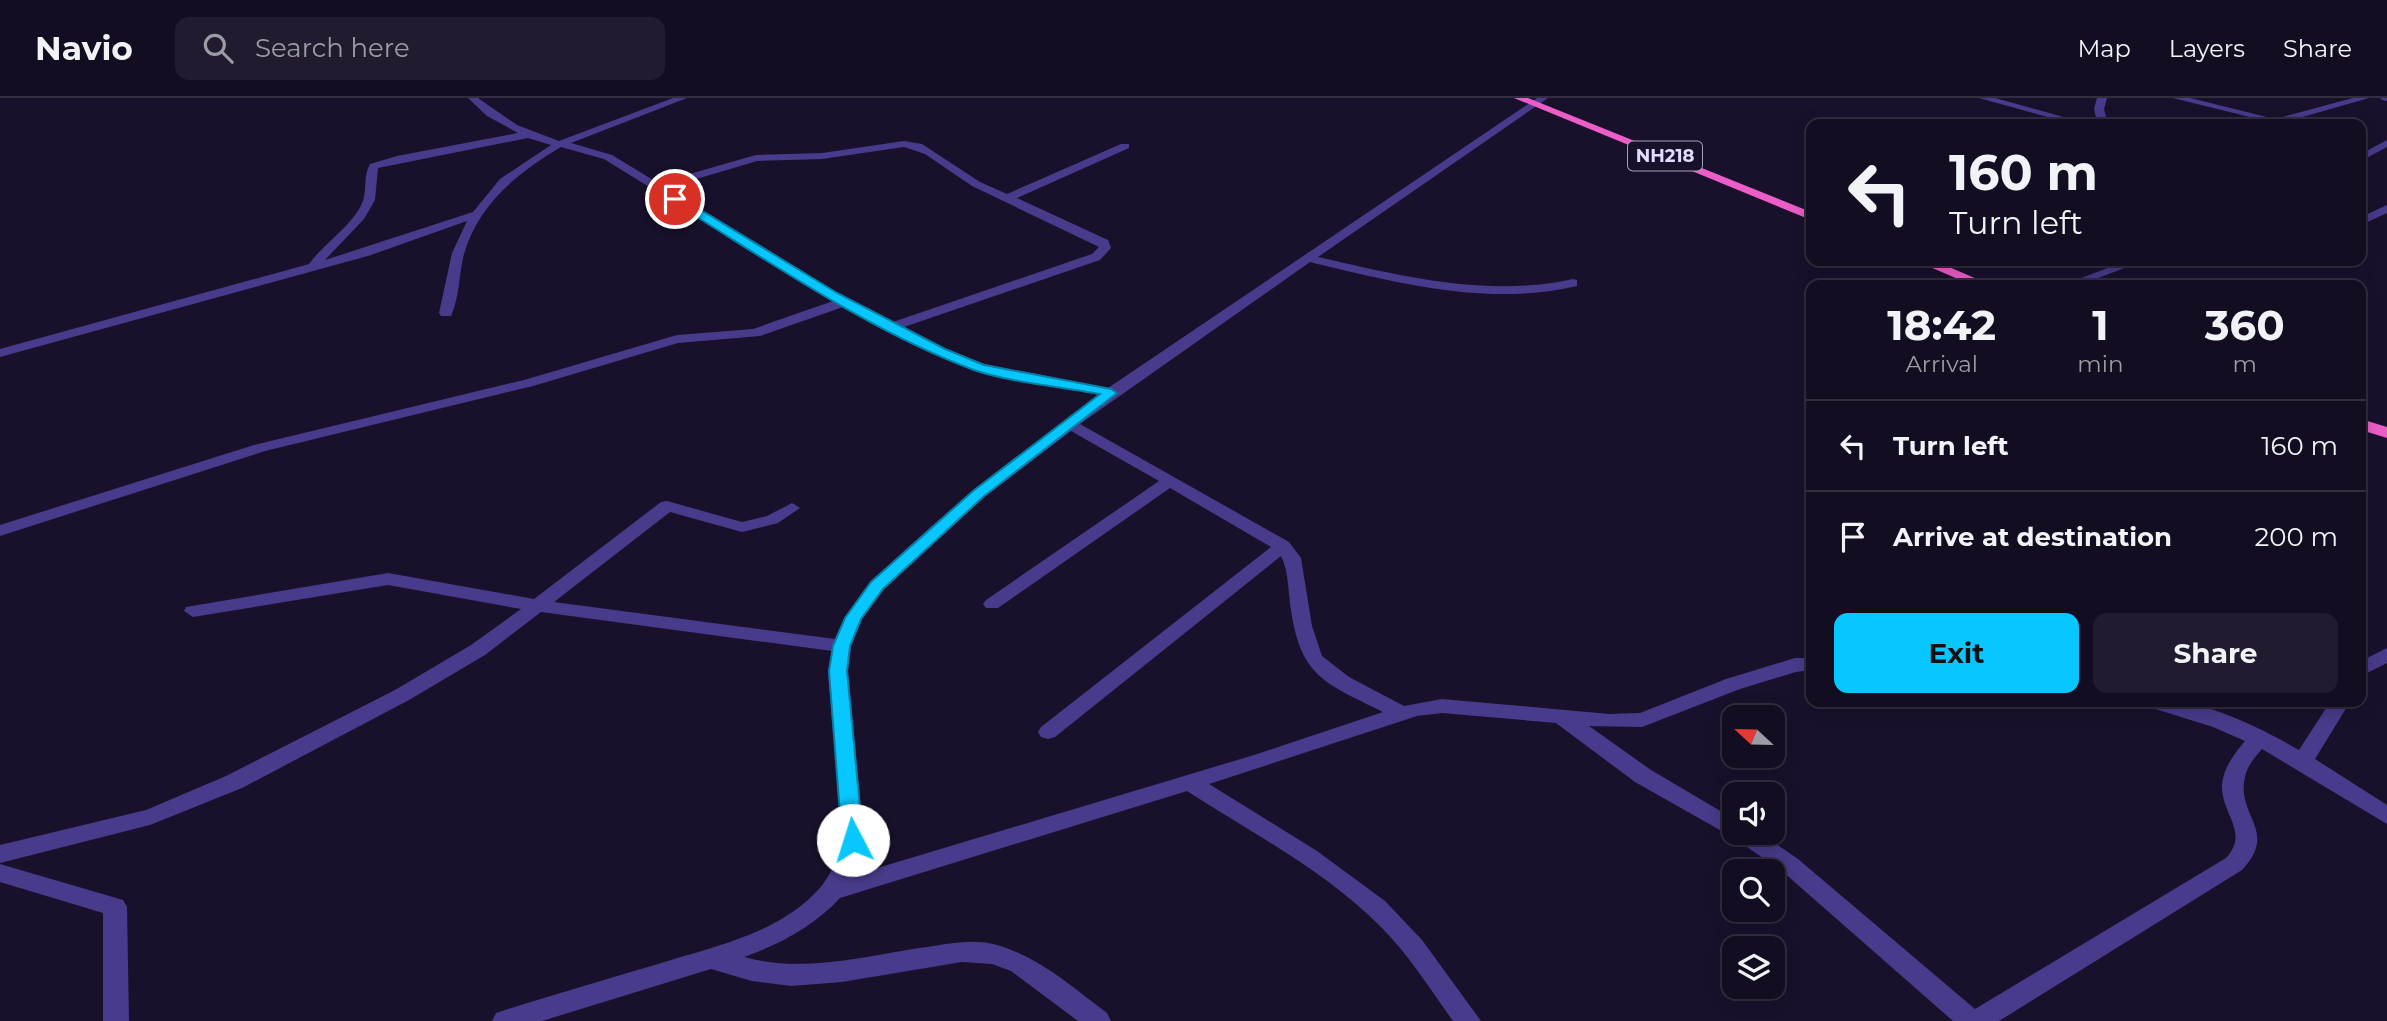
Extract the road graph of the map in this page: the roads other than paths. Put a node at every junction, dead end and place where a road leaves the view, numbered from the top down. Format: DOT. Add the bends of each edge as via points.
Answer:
graph roads {
  1 [pos="473,98"];
  2 [pos="682,98"];
  3 [pos="1984,98"];
  4 [pos="2100,98"];
  5 [pos="2178,98"];
  6 [pos="2364,98"];
  7 [pos="1532,100"];
  8 [pos="2065,119"];
  9 [pos="2100,119"];
  10 [pos="2263,119"];
  11 [pos="2286,119"];
  12 [pos="531,134"];
  13 [pos="2387,143"];
  14 [pos="559,144"];
  15 [pos="1125,146"];
  16 [pos="2366,155"];
  17 [pos="657,187"];
  18 [pos="1006,199"];
  19 [pos="2387,208"];
  20 [pos="477,214"];
  21 [pos="1806,214"];
  22 [pos="2366,219"];
  23 [pos="1307,258"];
  24 [pos="314,266"];
  25 [pos="1936,266"];
  26 [pos="2123,266"];
  27 [pos="1971,280"];
  28 [pos="2083,280"];
  29 [pos="1573,283"];
  30 [pos="844,302"];
  31 [pos="446,313"];
  32 [pos="892,327"];
  33 [pos="0,353"];
  34 [pos="1111,393"];
  35 [pos="1070,424"];
  36 [pos="2366,426"];
  37 [pos="2387,433"];
  38 [pos="1170,481"];
  39 [pos="792,508"];
  40 [pos="0,531"];
  41 [pos="1283,546"];
  42 [pos="992,604"];
  43 [pos="537,606"];
  44 [pos="193,611"];
  45 [pos="842,646"];
  46 [pos="2387,654"];
  47 [pos="1806,664"];
  48 [pos="2366,666"];
  49 [pos="2177,707"];
  50 [pos="2337,707"];
  51 [pos="1403,713"];
  52 [pos="1560,717"];
  53 [pos="1048,732"];
  54 [pos="2260,737"];
  55 [pos="2303,760"];
  56 [pos="1189,783"];
  57 [pos="2387,816"];
  58 [pos="1722,822"];
  59 [pos="1761,845"];
  60 [pos="0,854"];
  61 [pos="0,873"];
  62 [pos="833,891"];
  63 [pos="710,958"];
  64 [pos="116,1021"];
  65 [pos="505,1021"];
  66 [pos="1098,1021"];
  67 [pos="1468,1021"];
  68 [pos="1974,1021"];
  1 -- 12 [label="street" via="493,115"];
  2 -- 14 [label="street"];
  3 -- 8 [label="street"];
  4 -- 9 [label="street"];
  5 -- 10 [label="street"];
  6 -- 11 [label="street"];
  7 -- 21 [label="highway, NH218"];
  7 -- 23 [label="street"];
  12 -- 14 [label="street"];
  12 -- 24 [label="street" via="374,166 369,200 358,219"];
  13 -- 16 [label="street"];
  14 -- 17 [label="street" via="596,151"];
  14 -- 20 [label="street" via="514,173"];
  15 -- 18 [label="street"];
  17 -- 18 [label="street" via="756,158 822,156 904,144 918,146"];
  17 -- 30 [label="street"];
  18 -- 32 [label="street" via="1098,239 1105,248 1096,257"];
  19 -- 22 [label="street"];
  20 -- 24 [label="street" via="408,240"];
  20 -- 31 [label="street" via="464,236"];
  23 -- 29 [label="street" via="1475,288 1539,289"];
  23 -- 34 [label="street"];
  24 -- 33 [label="street"];
  25 -- 27 [label="highway"];
  26 -- 28 [label="street"];
  30 -- 32 [label="street"];
  30 -- 40 [label="street" via="755,333 677,340 528,383 260,448"];
  32 -- 34 [label="street" via="981,368"];
  34 -- 35 [label="street"];
  35 -- 38 [label="street"];
  35 -- 45 [label="street" via="978,494 877,585 853,618"];
  36 -- 37 [label="highway"];
  38 -- 41 [label="street"];
  38 -- 42 [label="street"];
  39 -- 43 [label="street" via="759,526 738,528 667,506"];
  41 -- 51 [label="street" via="1292,558 1308,647 1315,662"];
  41 -- 53 [label="street"];
  43 -- 44 [label="street" via="388,579"];
  43 -- 45 [label="street"];
  43 -- 60 [label="street" via="478,650 402,695 234,782 150,817"];
  45 -- 62 [label="street" via="838,671 853,840 848,867"];
  46 -- 48 [label="street"];
  47 -- 52 [label="street" via="1733,684 1642,720"];
  49 -- 54 [label="street"];
  50 -- 55 [label="street"];
  51 -- 52 [label="street" via="1442,706"];
  51 -- 56 [label="street"];
  52 -- 58 [label="street" via="1643,776"];
  54 -- 55 [label="street"];
  54 -- 68 [label="street" via="2236,770 2233,787 2249,841 2246,855"];
  55 -- 57 [label="street"];
  56 -- 62 [label="street"];
  56 -- 67 [label="street" via="1338,877 1379,910"];
  59 -- 68 [label="street" via="1790,864"];
  61 -- 64 [label="street" via="115,907"];
  62 -- 63 [label="street" via="803,917 772,934"];
  63 -- 65 [label="street"];
  63 -- 66 [label="street" via="792,975 962,952 992,954 1020,964"];
}
